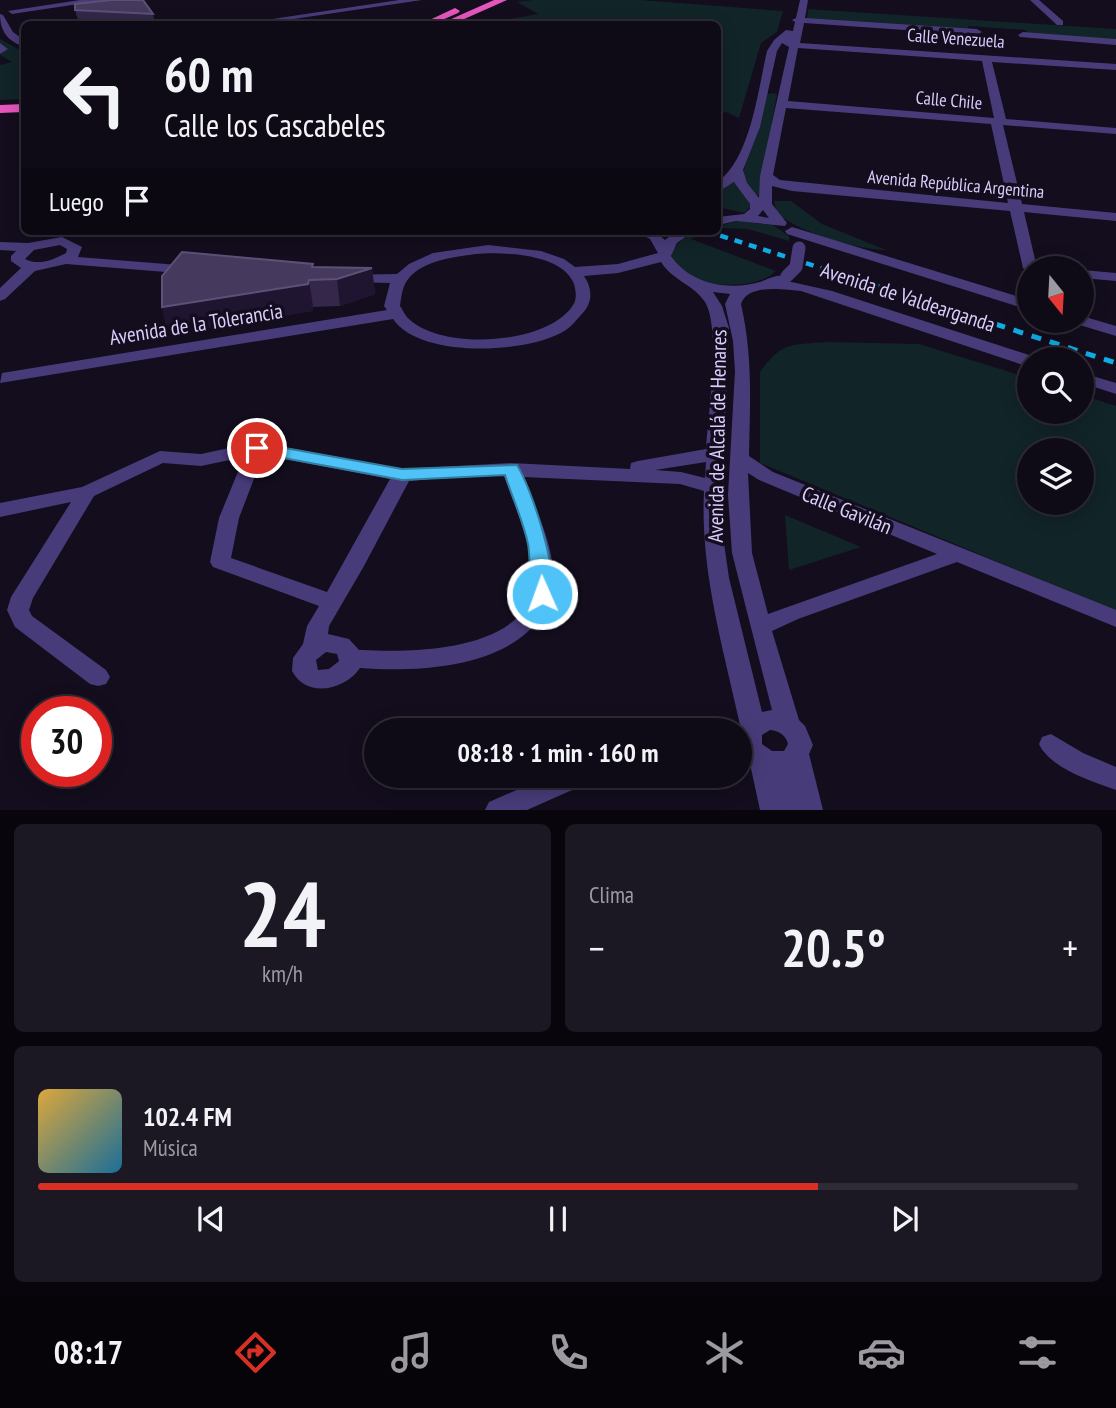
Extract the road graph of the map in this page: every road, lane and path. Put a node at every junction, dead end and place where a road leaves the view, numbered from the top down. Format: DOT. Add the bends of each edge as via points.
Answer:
graph roads {
  1 [pos="75,0"];
  2 [pos="101,0"];
  3 [pos="418,0"];
  4 [pos="482,0"];
  5 [pos="502,0"];
  6 [pos="804,0"];
  7 [pos="1034,0"];
  8 [pos="8,10"];
  9 [pos="797,20"];
  10 [pos="266,21"];
  11 [pos="433,21"];
  12 [pos="452,21"];
  13 [pos="1060,23"];
  14 [pos="4,34"];
  15 [pos="1023,35"];
  16 [pos="21,37"];
  17 [pos="780,39"];
  18 [pos="21,42"];
  19 [pos="1116,42"];
  20 [pos="793,44"];
  21 [pos="0,46"];
  22 [pos="0,51"];
  23 [pos="985,58"];
  24 [pos="1116,67"];
  25 [pos="762,91"];
  26 [pos="781,99"];
  27 [pos="21,101"];
  28 [pos="0,102"];
  29 [pos="0,108"];
  30 [pos="21,108"];
  31 [pos="998,122"];
  32 [pos="1116,131"];
  33 [pos="738,172"];
  34 [pos="766,176"];
  35 [pos="721,186"];
  36 [pos="792,187"];
  37 [pos="765,192"];
  38 [pos="1016,208"];
  39 [pos="721,212"];
  40 [pos="742,217"];
  41 [pos="1116,217"];
  42 [pos="721,220"];
  43 [pos="786,227"];
  44 [pos="69,235"];
  45 [pos="652,235"];
  46 [pos="682,235"];
  47 [pos="62,241"];
  48 [pos="0,246"];
  49 [pos="24,251"];
  50 [pos="858,252"];
  51 [pos="0,253"];
  52 [pos="70,255"];
  53 [pos="1027,256"];
  54 [pos="667,258"];
  55 [pos="31,267"];
  56 [pos="204,268"];
  57 [pos="571,271"];
  58 [pos="1094,275"];
  59 [pos="1116,277"];
  60 [pos="339,280"];
  61 [pos="689,281"];
  62 [pos="772,284"];
  63 [pos="582,286"];
  64 [pos="745,290"];
  65 [pos="1017,293"];
  66 [pos="0,296"];
  67 [pos="396,296"];
  68 [pos="1017,301"];
  69 [pos="1094,316"];
  70 [pos="1116,322"];
  71 [pos="1094,324"];
  72 [pos="1116,331"];
  73 [pos="1017,356"];
  74 [pos="1,373"];
  75 [pos="1094,382"];
  76 [pos="1116,389"];
  77 [pos="257,448"];
  78 [pos="715,452"];
  79 [pos="741,458"];
  80 [pos="511,469"];
  81 [pos="568,471"];
  82 [pos="402,475"];
  83 [pos="713,487"];
  84 [pos="87,492"];
  85 [pos="0,510"];
  86 [pos="930,544"];
  87 [pos="956,555"];
  88 [pos="918,569"];
  89 [pos="332,602"];
  90 [pos="1116,620"];
  91 [pos="760,626"];
  92 [pos="314,647"];
  93 [pos="351,659"];
  94 [pos="98,677"];
  95 [pos="745,718"];
  96 [pos="788,725"];
  97 [pos="752,738"];
  98 [pos="752,742"];
  99 [pos="752,744"];
  100 [pos="1051,744"];
  101 [pos="752,747"];
  102 [pos="797,755"];
  103 [pos="1116,779"];
  104 [pos="556,788"];
  105 [pos="530,803"];
  106 [pos="498,810"];
  107 [pos="773,810"];
  108 [pos="802,810"];
  109 [pos="810,810"];
  1 -- 8 [label="street"];
  2 -- 8 [label="street"];
  3 -- 10 [label="street"];
  4 -- 11 [label="highway"];
  5 -- 12 [label="highway"];
  6 -- 9 [label="street"];
  7 -- 13 [label="street"];
  8 -- 14 [label="street"];
  8 -- 16 [label="street"];
  9 -- 17 [label="street"];
  9 -- 20 [label="street"];
  9 -- 23 [label="street" via="978,34"];
  14 -- 18 [label="street"];
  15 -- 19 [label="street"];
  17 -- 20 [label="street, Calle Venezuela"];
  17 -- 25 [label="street" via="772,51"];
  20 -- 23 [label="street, Calle Venezuela"];
  20 -- 26 [label="street"];
  21 -- 22 [label="street"];
  23 -- 24 [label="street, Calle Venezuela"];
  23 -- 31 [label="street"];
  25 -- 26 [label="street, Calle Chile" via="773,90"];
  25 -- 33 [label="street"];
  26 -- 31 [label="street, Calle Chile"];
  26 -- 34 [label="street"];
  27 -- 28 [label="highway"];
  29 -- 30 [label="highway"];
  31 -- 32 [label="street, Calle Chile"];
  31 -- 38 [label="street"];
  33 -- 35 [label="street"];
  33 -- 40 [label="street" via="741,184 757,204 756,211"];
  34 -- 36 [label="street, Avenida República Argentina"];
  34 -- 37 [label="street"];
  36 -- 37 [label="street, Avenida República Argentina"];
  36 -- 38 [label="street, Avenida República Argentina"];
  37 -- 43 [label="street" via="768,211"];
  38 -- 41 [label="street, Avenida República Argentina"];
  38 -- 53 [label="street"];
  39 -- 40 [label="street"];
  40 -- 42 [label="street"];
  40 -- 43 [label="street, Avenida de Valdearganda"];
  43 -- 50 [label="street, Avenida de Valdearganda"];
  43 -- 62 [label="street, bridge" via="799,248 796,267"];
  44 -- 47 [label="street"];
  45 -- 54 [label="street"];
  46 -- 54 [label="street"];
  47 -- 49 [label="street"];
  47 -- 52 [label="street" via="70,243"];
  48 -- 49 [label="street"];
  49 -- 51 [label="street"];
  49 -- 55 [label="street" via="22,264"];
  50 -- 65 [label="street"];
  50 -- 68 [label="street, Avenida de Valdearganda"];
  52 -- 55 [label="street" via="43,267"];
  52 -- 56 [label="street"];
  54 -- 57 [label="street"];
  54 -- 61 [label="street, Avenida de Alcalá de Henares"];
  54 -- 63 [label="street"];
  55 -- 66 [label="street"];
  57 -- 63 [label="street"];
  57 -- 67 [label="street" via="536,254 488,248 421,264"];
  58 -- 59 [label="street"];
  60 -- 67 [label="street"];
  61 -- 64 [label="street"];
  61 -- 78 [label="street, Avenida de Alcalá de Henares" via="711,297 721,328"];
  62 -- 64 [label="street"];
  62 -- 73 [label="street, Avenida de Valdearganda" via="827,294"];
  63 -- 67 [label="street" via="581,305 566,323 514,343 479,345 436,339 410,327"];
  64 -- 79 [label="street, Avenida de Alcalá de Henares" via="733,304 741,341"];
  67 -- 74 [label="street, Avenida de la Tolerancia" via="356,318"];
  69 -- 70 [label="street"];
  71 -- 72 [label="street"];
  75 -- 76 [label="street"];
  77 -- 82 [label="street"];
  77 -- 84 [label="street" via="201,460 160,457"];
  77 -- 89 [label="street" via="221,540 220,562"];
  78 -- 81 [label="street" via="654,466"];
  78 -- 83 [label="street, Avenida de Alcalá de Henares"];
  79 -- 86 [label="street, Calle Gavilán" via="766,476"];
  79 -- 91 [label="street, Avenida de Alcalá de Henares" via="742,553"];
  80 -- 81 [label="street"];
  80 -- 82 [label="street"];
  80 -- 93 [label="street" via="541,563 542,594 528,616 508,635 479,651 378,662"];
  81 -- 83 [label="street" via="681,478"];
  82 -- 89 [label="street"];
  83 -- 95 [label="street, Avenida de Alcalá de Henares" via="718,578"];
  84 -- 85 [label="street"];
  84 -- 94 [label="street" via="18,610 23,621"];
  86 -- 87 [label="street, Calle Gavilán"];
  86 -- 88 [label="street" via="933,558"];
  87 -- 88 [label="street"];
  87 -- 90 [label="street, Calle Gavilán"];
  88 -- 91 [label="street"];
  89 -- 92 [label="street" via="318,626"];
  91 -- 96 [label="street, Avenida de Alcalá de Henares"];
  92 -- 93 [label="street" via="342,645"];
  92 -- 93 [label="street" via="302,665 313,679 334,678 346,671"];
  96 -- 97 [label="street" via="766,720"];
  96 -- 102 [label="street, Avenida de Alcalá de Henares" via="800,739"];
  98 -- 102 [label="street" via="781,763"];
  99 -- 108 [label="street"];
  100 -- 103 [label="street" via="1074,761"];
  101 -- 107 [label="street, Avenida de Alcalá de Henares"];
  102 -- 109 [label="street"];
  104 -- 105 [label="street"];
  105 -- 106 [label="street"];
}
